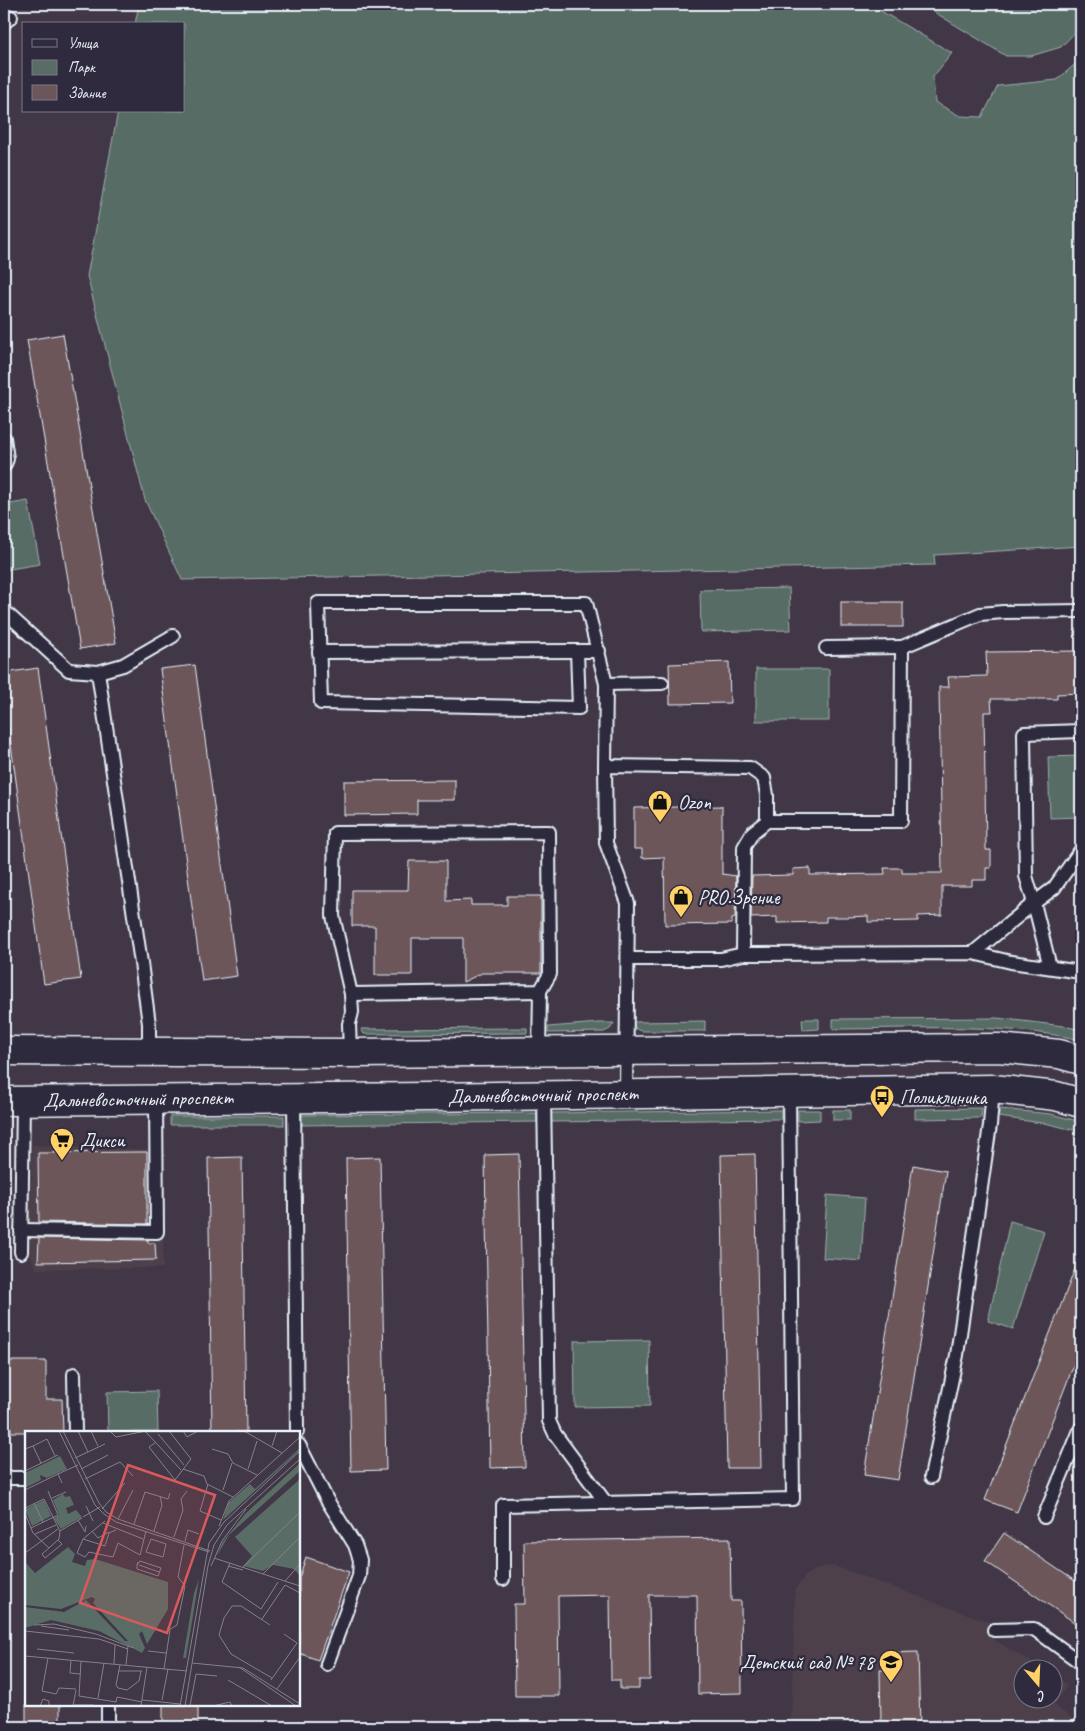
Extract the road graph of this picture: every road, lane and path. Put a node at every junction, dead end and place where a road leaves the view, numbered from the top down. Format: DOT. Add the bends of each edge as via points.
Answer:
graph roads {
  1 [pos="4,438"];
  2 [pos="4,466"];
  3 [pos="4,611"];
  4 [pos="1081,611"];
  5 [pos="173,636"];
  6 [pos="902,647"];
  7 [pos="826,648"];
  8 [pos="577,651"];
  9 [pos="599,651"];
  10 [pos="319,652"];
  11 [pos="98,672"];
  12 [pos="662,683"];
  13 [pos="606,684"];
  14 [pos="1081,731"];
  15 [pos="606,766"];
  16 [pos="767,821"];
  17 [pos="1081,850"];
  18 [pos="1034,903"];
  19 [pos="973,953"];
  20 [pos="743,954"];
  21 [pos="628,959"];
  22 [pos="1050,967"];
  23 [pos="1081,972"];
  24 [pos="540,991"];
  25 [pos="351,994"];
  26 [pos="4,1051"];
  27 [pos="539,1051"];
  28 [pos="627,1051"];
  29 [pos="148,1052"];
  30 [pos="350,1053"];
  31 [pos="1081,1060"];
  32 [pos="993,1090"];
  33 [pos="789,1091"];
  34 [pos="626,1094"];
  35 [pos="544,1095"];
  36 [pos="294,1097"];
  37 [pos="156,1099"];
  38 [pos="14,1101"];
  39 [pos="1081,1102"];
  40 [pos="21,1230"];
  41 [pos="21,1252"];
  42 [pos="74,1374"];
  43 [pos="1081,1428"];
  44 [pos="75,1431"];
  45 [pos="297,1431"];
  46 [pos="300,1446"];
  47 [pos="932,1477"];
  48 [pos="4,1478"];
  49 [pos="25,1478"];
  50 [pos="606,1503"];
  51 [pos="1044,1517"];
  52 [pos="503,1579"];
  53 [pos="994,1630"];
  54 [pos="1081,1663"];
  55 [pos="327,1664"];
  56 [pos="108,1706"];
  57 [pos="108,1727"];
  1 -- 2 [label="lane" via="7,459"];
  3 -- 11 [label="lane" via="69,670"];
  4 -- 6 [label="lane" via="980,614"];
  5 -- 11 [label="lane" via="123,664"];
  6 -- 7 [label="lane"];
  6 -- 16 [label="lane" via="901,822"];
  8 -- 9 [label="lane"];
  8 -- 10 [label="lane"];
  8 -- 10 [label="lane" via="579,708 321,703"];
  9 -- 10 [label="lane" via="586,603 318,603"];
  9 -- 13 [label="lane"];
  11 -- 29 [label="lane" via="141,963 149,1024"];
  12 -- 13 [label="lane"];
  13 -- 15 [label="lane"];
  14 -- 18 [label="lane" via="1024,732 1026,876"];
  15 -- 16 [label="lane" via="750,768 764,778"];
  15 -- 21 [label="lane" via="606,843 628,903"];
  16 -- 20 [label="lane" via="753,832 744,848"];
  17 -- 18 [label="lane" via="1054,888"];
  18 -- 19 [label="lane"];
  18 -- 22 [label="lane"];
  19 -- 20 [label="lane"];
  19 -- 22 [label="lane"];
  20 -- 21 [label="lane" via="721,959"];
  21 -- 28 [label="lane"];
  22 -- 23 [label="lane"];
  24 -- 25 [label="lane"];
  24 -- 25 [label="lane" via="550,974 549,832 335,833 334,916"];
  24 -- 27 [label="lane"];
  25 -- 30 [label="lane"];
  26 -- 29 [label="street"];
  27 -- 28 [label="street"];
  27 -- 30 [label="street"];
  28 -- 31 [label="street" via="998,1048 1059,1054"];
  28 -- 34 [label="lane"];
  29 -- 30 [label="street"];
  32 -- 33 [label="street, Дальневосточный проспект"];
  32 -- 39 [label="street, Дальневосточный проспект" via="1056,1096"];
  32 -- 47 [label="lane" via="957,1356"];
  33 -- 34 [label="street, Дальневосточный проспект"];
  33 -- 50 [label="lane" via="793,1499"];
  34 -- 35 [label="street, Дальневосточный проспект"];
  35 -- 36 [label="street, Дальневосточный проспект"];
  35 -- 50 [label="lane" via="549,1421 554,1434"];
  36 -- 37 [label="street, Дальневосточный проспект"];
  36 -- 45 [label="lane"];
  37 -- 38 [label="street, Дальневосточный проспект"];
  37 -- 40 [label="lane" via="157,1232"];
  38 -- 40 [label="lane"];
  40 -- 41 [label="lane"];
  42 -- 44 [label="lane"];
  43 -- 51 [label="lane"];
  46 -- 55 [label="lane" via="327,1500 355,1545 360,1560 358,1576"];
  48 -- 49 [label="lane"];
  50 -- 52 [label="lane" via="503,1505"];
  53 -- 54 [label="lane" via="1034,1629"];
  56 -- 57 [label="lane"];
}
